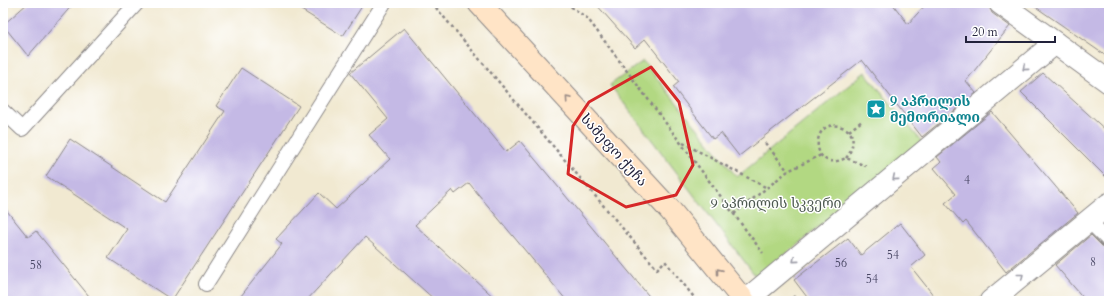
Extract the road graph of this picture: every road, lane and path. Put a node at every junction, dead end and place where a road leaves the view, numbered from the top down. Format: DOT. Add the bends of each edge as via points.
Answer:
graph roads {
  1 [pos="137,3"];
  2 [pos="384,3"];
  3 [pos="432,3"];
  4 [pos="479,3"];
  5 [pos="566,3"];
  6 [pos="1000,3"];
  7 [pos="1051,40"];
  8 [pos="1109,82"];
  9 [pos="3,111"];
  10 [pos="862,121"];
  11 [pos="849,131"];
  12 [pos="681,142"];
  13 [pos="765,143"];
  14 [pos="821,155"];
  15 [pos="788,171"];
  16 [pos="767,188"];
  17 [pos="1109,204"];
  18 [pos="734,214"];
  19 [pos="1090,221"];
  20 [pos="1109,241"];
  21 [pos="766,256"];
  22 [pos="206,284"];
  23 [pos="697,301"];
  24 [pos="745,301"];
  25 [pos="991,301"];
  1 -- 9 [label="lane" via="22,129"];
  2 -- 22 [label="lane"];
  3 -- 23 [label="path" via="656,269 665,261"];
  24 -- 4 [label="main road, სამეფო ქუჩა, one-way" via="670,210"];
  5 -- 12 [label="path" via="588,19 598,31"];
  6 -- 7 [label="street"];
  7 -- 8 [label="street"];
  7 -- 24 [label="street, one-way"];
  10 -- 11 [label="path"];
  11 -- 14 [label="path" via="834,125 823,130 817,139"];
  11 -- 14 [label="path" via="853,148 846,158 836,161"];
  12 -- 16 [label="path"];
  12 -- 18 [label="path"];
  13 -- 15 [label="path"];
  14 -- 15 [label="path"];
  15 -- 16 [label="path"];
  16 -- 18 [label="path"];
  17 -- 19 [label="street"];
  18 -- 21 [label="path"];
  19 -- 20 [label="lane"];
  25 -- 19 [label="street, one-way"];
}
